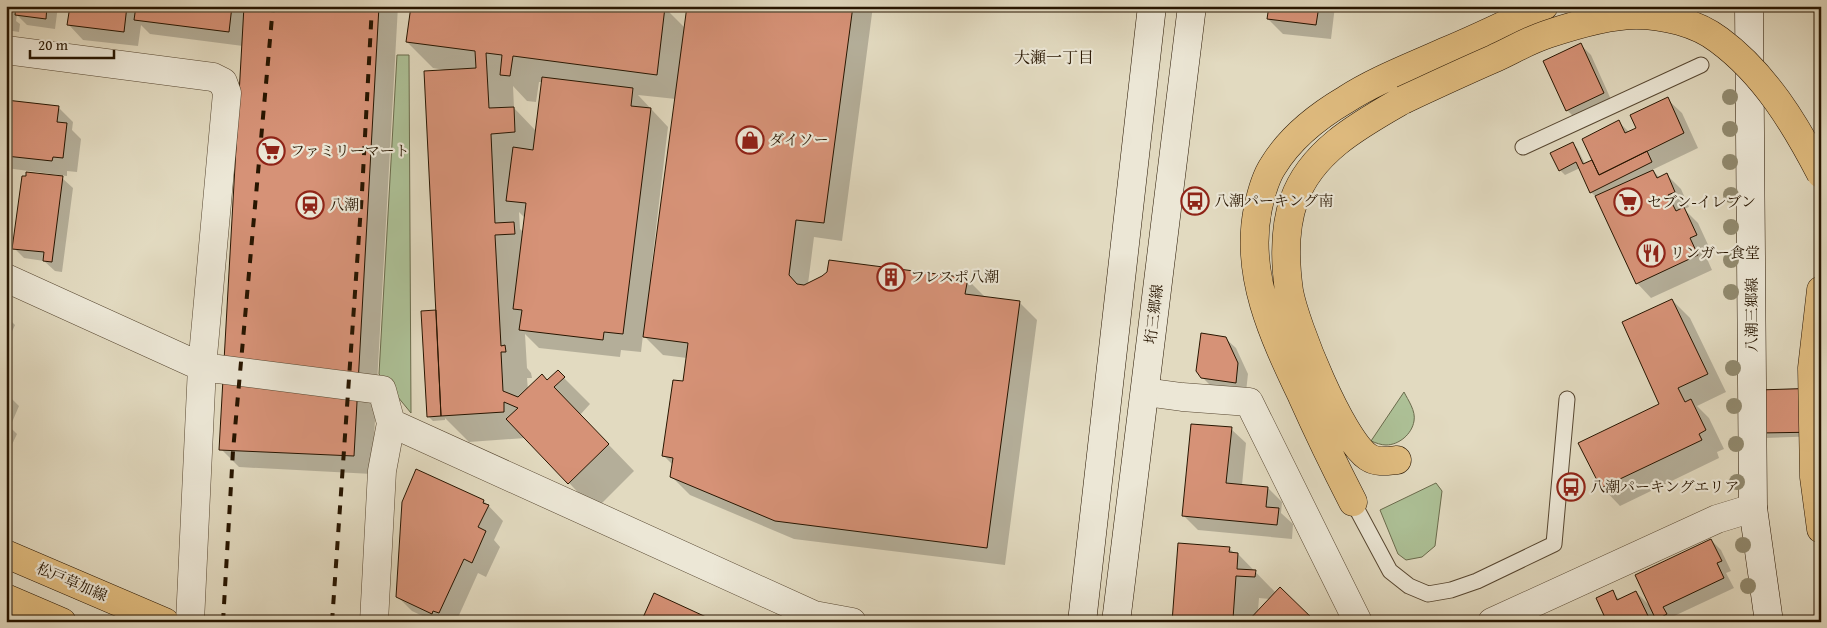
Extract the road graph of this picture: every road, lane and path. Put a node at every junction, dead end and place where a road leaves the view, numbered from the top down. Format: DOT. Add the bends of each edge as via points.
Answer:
graph roads {
  1 [pos="1152,6"];
  2 [pos="1192,6"];
  3 [pos="1544,6"];
  4 [pos="1749,6"];
  5 [pos="6,50"];
  6 [pos="1701,65"];
  7 [pos="1523,147"];
  8 [pos="1821,174"];
  9 [pos="6,278"];
  10 [pos="1821,290"];
  11 [pos="202,367"];
  12 [pos="1145,392"];
  13 [pos="1567,399"];
  14 [pos="391,423"];
  15 [pos="1397,460"];
  16 [pos="1352,502"];
  17 [pos="1753,508"];
  18 [pos="1821,529"];
  19 [pos="6,554"];
  20 [pos="6,598"];
  21 [pos="62,622"];
  22 [pos="165,622"];
  23 [pos="190,622"];
  24 [pos="374,622"];
  25 [pos="852,622"];
  26 [pos="1082,622"];
  27 [pos="1116,622"];
  28 [pos="1358,622"];
  29 [pos="1492,622"];
  30 [pos="1769,622"];
  1 -- 26 [label="street"];
  2 -- 12 [label="street, 垳三郷線"];
  3 -- 16 [label="main road" via="1346,99 1295,138 1273,166 1261,192 1254,254 1257,278 1275,338"];
  4 -- 17 [label="street, 八潮三郷線"];
  5 -- 11 [label="street" via="213,77 224,82 227,93"];
  6 -- 7 [label="lane"];
  8 -- 15 [label="main road, bridge" via="1793,122 1742,59 1718,39 1694,26 1636,15 1590,22 1546,34 1403,100 1360,125 1332,147 1303,180 1288,228 1286,259 1297,321 1348,434 1357,449 1370,459 1382,462"];
  9 -- 11 [label="street"];
  10 -- 18 [label="main road" via="1812,388 1814,477"];
  11 -- 14 [label="street" via="382,390"];
  11 -- 23 [label="street"];
  12 -- 27 [label="street, 垳三郷線"];
  12 -- 28 [label="street" via="1249,402"];
  13 -- 16 [label="lane" via="1554,544 1477,581 1428,594 1409,586 1390,571"];
  14 -- 24 [label="street" via="382,471"];
  14 -- 25 [label="street" via="814,615"];
  17 -- 29 [label="street" via="1717,519"];
  17 -- 30 [label="street, 八潮三郷線"];
  19 -- 22 [label="main road, 松戸草加線"];
  20 -- 21 [label="main road"];
}
